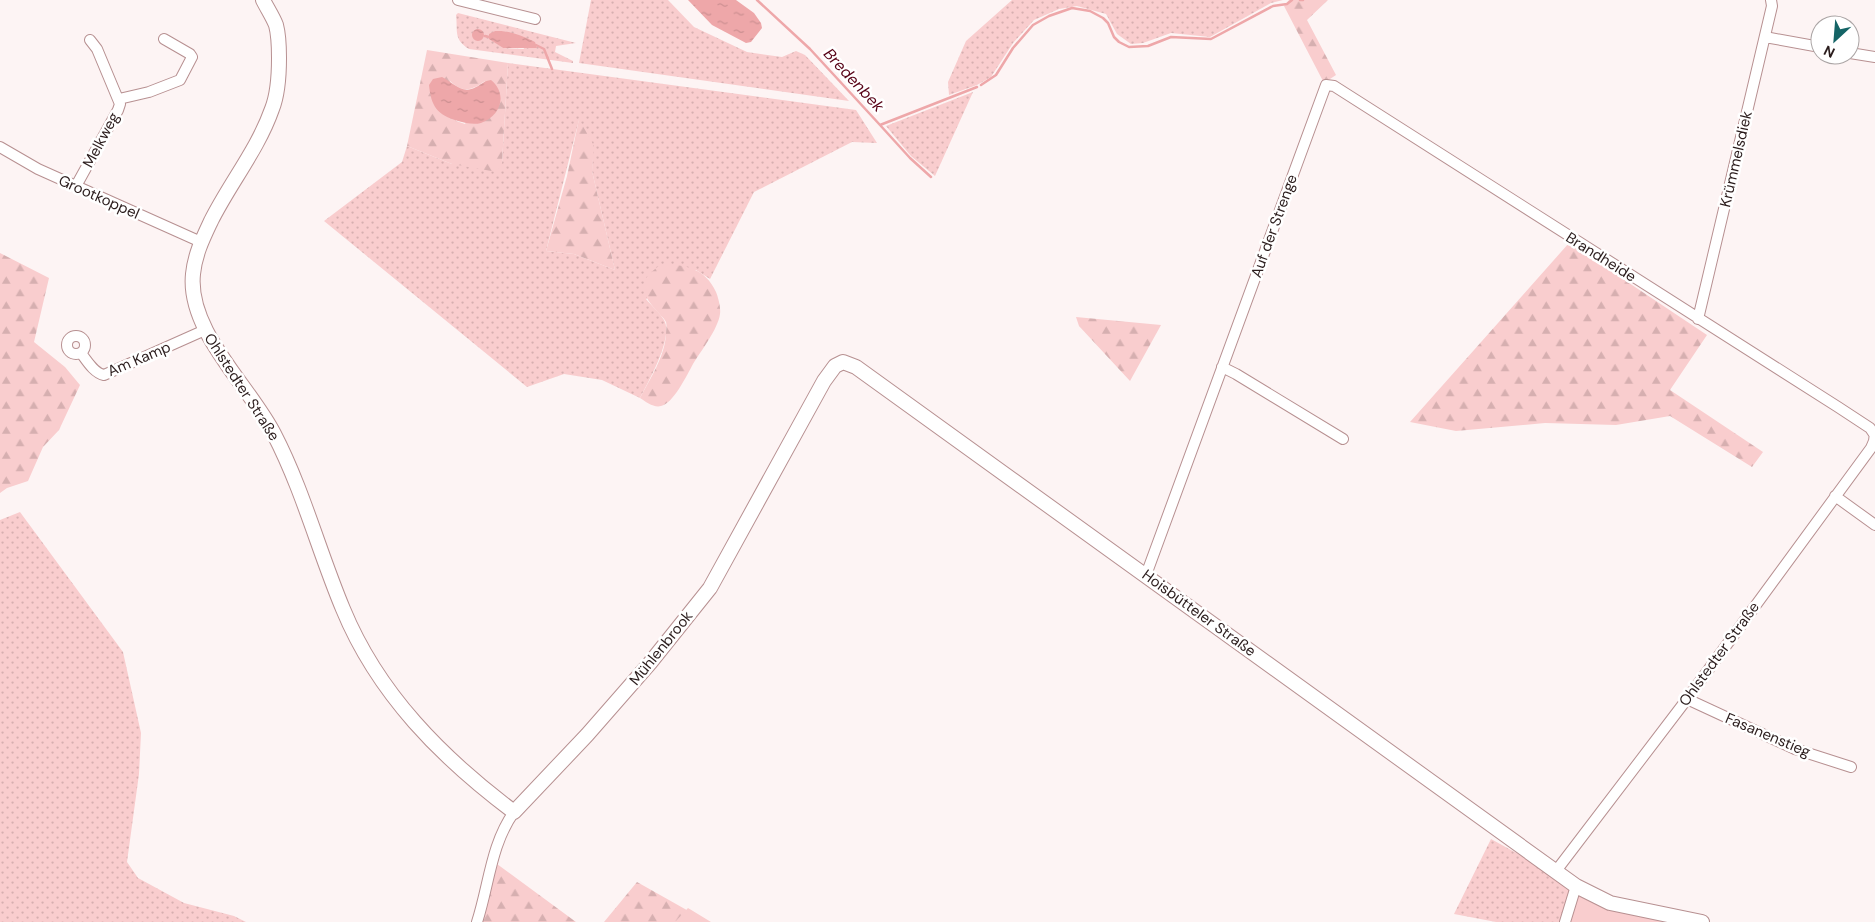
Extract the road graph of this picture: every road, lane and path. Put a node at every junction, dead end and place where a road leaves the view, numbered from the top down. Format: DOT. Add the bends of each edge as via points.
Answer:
graph roads {
  1 [pos="263,0"];
  2 [pos="458,0"];
  3 [pos="1771,0"];
  4 [pos="535,19"];
  5 [pos="1765,37"];
  6 [pos="90,40"];
  7 [pos="164,40"];
  8 [pos="1810,45"];
  9 [pos="1860,55"];
  10 [pos="1875,58"];
  11 [pos="1326,85"];
  12 [pos="119,99"];
  13 [pos="0,146"];
  14 [pos="76,186"];
  15 [pos="201,242"];
  16 [pos="1698,319"];
  17 [pos="205,330"];
  18 [pos="81,353"];
  19 [pos="839,363"];
  20 [pos="1222,367"];
  21 [pos="1874,434"];
  22 [pos="1343,439"];
  23 [pos="1836,496"];
  24 [pos="1875,526"];
  25 [pos="1146,575"];
  26 [pos="1687,699"];
  27 [pos="1851,767"];
  28 [pos="514,812"];
  29 [pos="1556,871"];
  30 [pos="1576,886"];
  31 [pos="476,922"];
  32 [pos="1565,922"];
  33 [pos="1702,922"];
  1 -- 15 [label="street, Ohlstedter Straße" via="276,25 278,39 273,108"];
  2 -- 4 [label="street"];
  3 -- 5 [label="street, Krümmelsdiek"];
  5 -- 8 [label="street"];
  5 -- 16 [label="street, Krümmelsdiek"];
  6 -- 12 [label="street, Melkweg"];
  7 -- 12 [label="street" via="192,57 180,80"];
  9 -- 10 [label="street"];
  11 -- 16 [label="street, Brandheide" via="1334,86"];
  11 -- 20 [label="street, Auf der Strenge"];
  12 -- 14 [label="street, Melkweg" via="118,110"];
  13 -- 14 [label="street, Grootkoppel" via="38,169"];
  14 -- 15 [label="street, Grootkoppel"];
  15 -- 17 [label="street, Ohlstedter Straße" via="192,290"];
  16 -- 21 [label="street, Brandheide" via="1870,428"];
  17 -- 18 [label="street, Am Kamp" via="104,375 95,371"];
  17 -- 28 [label="street, Ohlstedter Straße" via="274,434 344,612 375,671 396,702 427,737 458,768"];
  19 -- 25 [label="street, Hoisbütteler Straße" via="847,362 856,367"];
  19 -- 28 [label="street, Mühlenbrook" via="824,380 710,588 650,663"];
  20 -- 22 [label="street"];
  20 -- 25 [label="street, Auf der Strenge"];
  21 -- 23 [label="street, Ohlstedter Straße" via="1871,448"];
  23 -- 24 [label="street"];
  23 -- 26 [label="street, Ohlstedter Straße"];
  25 -- 29 [label="street, Hoisbütteler Straße"];
  26 -- 27 [label="street, Fasanenstieg" via="1795,749"];
  26 -- 29 [label="street, Ohlstedter Straße"];
  28 -- 31 [label="street, Mühlenbrook" via="504,826 495,852"];
  29 -- 30 [label="street, Hoisbütteler Straße"];
  30 -- 32 [label="street"];
  30 -- 33 [label="street, Hoisbütteler Straße" via="1610,904"];
}
